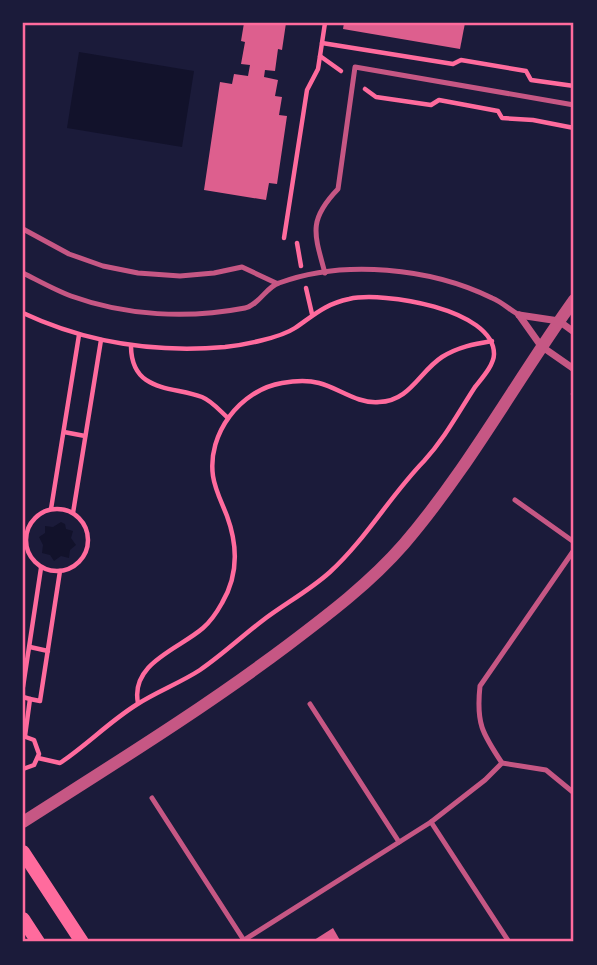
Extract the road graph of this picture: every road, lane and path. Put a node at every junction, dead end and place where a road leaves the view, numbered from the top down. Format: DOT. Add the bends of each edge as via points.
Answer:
graph roads {
  1 [pos="325,23"];
  2 [pos="321,43"];
  3 [pos="320,56"];
  4 [pos="353,80"];
  5 [pos="574,86"];
  6 [pos="574,105"];
  7 [pos="574,128"];
  8 [pos="23,229"];
  9 [pos="284,238"];
  10 [pos="23,273"];
  11 [pos="325,273"];
  12 [pos="276,283"];
  13 [pos="574,300"];
  14 [pos="23,313"];
  15 [pos="519,315"];
  16 [pos="559,321"];
  17 [pos="574,332"];
  18 [pos="79,335"];
  19 [pos="101,340"];
  20 [pos="493,341"];
  21 [pos="541,346"];
  22 [pos="131,347"];
  23 [pos="574,369"];
  24 [pos="228,418"];
  25 [pos="64,432"];
  26 [pos="85,436"];
  27 [pos="516,500"];
  28 [pos="51,509"];
  29 [pos="73,513"];
  30 [pos="24,535"];
  31 [pos="574,542"];
  32 [pos="574,550"];
  33 [pos="41,568"];
  34 [pos="60,572"];
  35 [pos="30,647"];
  36 [pos="48,651"];
  37 [pos="23,687"];
  38 [pos="23,697"];
  39 [pos="30,699"];
  40 [pos="138,703"];
  41 [pos="310,704"];
  42 [pos="24,736"];
  43 [pos="38,758"];
  44 [pos="502,763"];
  45 [pos="23,769"];
  46 [pos="574,793"];
  47 [pos="152,798"];
  48 [pos="23,822"];
  49 [pos="431,822"];
  50 [pos="399,842"];
  51 [pos="23,852"];
  52 [pos="23,919"];
  53 [pos="245,941"];
  54 [pos="38,942"];
  55 [pos="82,942"];
  56 [pos="509,942"];
  1 -- 2 [label="path"];
  2 -- 3 [label="path"];
  2 -- 5 [label="path" via="453,64 461,60 526,72 531,80"];
  3 -- 4 [label="path"];
  3 -- 9 [label="path" via="307,90"];
  4 -- 6 [label="lane" via="355,67"];
  4 -- 7 [label="path" via="376,97 431,105 439,100 498,111 502,118"];
  4 -- 11 [label="lane" via="338,188 316,218 316,242"];
  8 -- 12 [label="lane" via="103,266 180,276 242,267"];
  10 -- 12 [label="lane" via="95,304 150,313 249,307"];
  11 -- 12 [label="lane"];
  11 -- 15 [label="lane" via="393,270 443,278 494,298"];
  13 -- 16 [label="street"];
  14 -- 18 [label="path"];
  15 -- 16 [label="street"];
  15 -- 21 [label="street"];
  16 -- 17 [label="street"];
  16 -- 21 [label="street"];
  18 -- 19 [label="path"];
  18 -- 25 [label="path"];
  19 -- 22 [label="path"];
  19 -- 26 [label="path"];
  20 -- 22 [label="path" via="482,328 445,309 374,297 343,301 312,314 293,329 228,347"];
  20 -- 24 [label="path" via="469,344 440,358 412,387 391,400 366,401 319,383 282,383 253,394"];
  20 -- 40 [label="path" via="492,363 458,418 356,546 308,591 200,670"];
  21 -- 23 [label="street"];
  21 -- 48 [label="street" via="453,483 402,546 349,599 247,676"];
  22 -- 24 [label="path" via="141,375 166,390 204,397"];
  24 -- 40 [label="path" via="216,444 213,477 233,536 233,578 217,612 203,628 162,655 142,676"];
  25 -- 26 [label="path"];
  25 -- 28 [label="path"];
  26 -- 29 [label="path"];
  27 -- 31 [label="lane"];
  28 -- 29 [label="path"];
  28 -- 30 [label="path" via="33,520"];
  29 -- 34 [label="path" via="84,524 86,551 76,565"];
  30 -- 33 [label="path" via="29,553"];
  32 -- 44 [label="lane" via="480,686 477,714"];
  33 -- 34 [label="path"];
  33 -- 35 [label="path"];
  34 -- 36 [label="path"];
  35 -- 36 [label="path"];
  35 -- 37 [label="path"];
  36 -- 39 [label="path" via="40,701"];
  38 -- 39 [label="path"];
  39 -- 42 [label="path"];
  40 -- 43 [label="path" via="60,763"];
  41 -- 50 [label="lane"];
  42 -- 43 [label="path" via="37,744"];
  43 -- 45 [label="path"];
  44 -- 46 [label="lane" via="546,770"];
  44 -- 49 [label="lane"];
  47 -- 53 [label="lane"];
  49 -- 50 [label="lane"];
  49 -- 56 [label="lane"];
  50 -- 53 [label="lane"];
  51 -- 55 [label="main road"];
  52 -- 54 [label="main road"];
}
